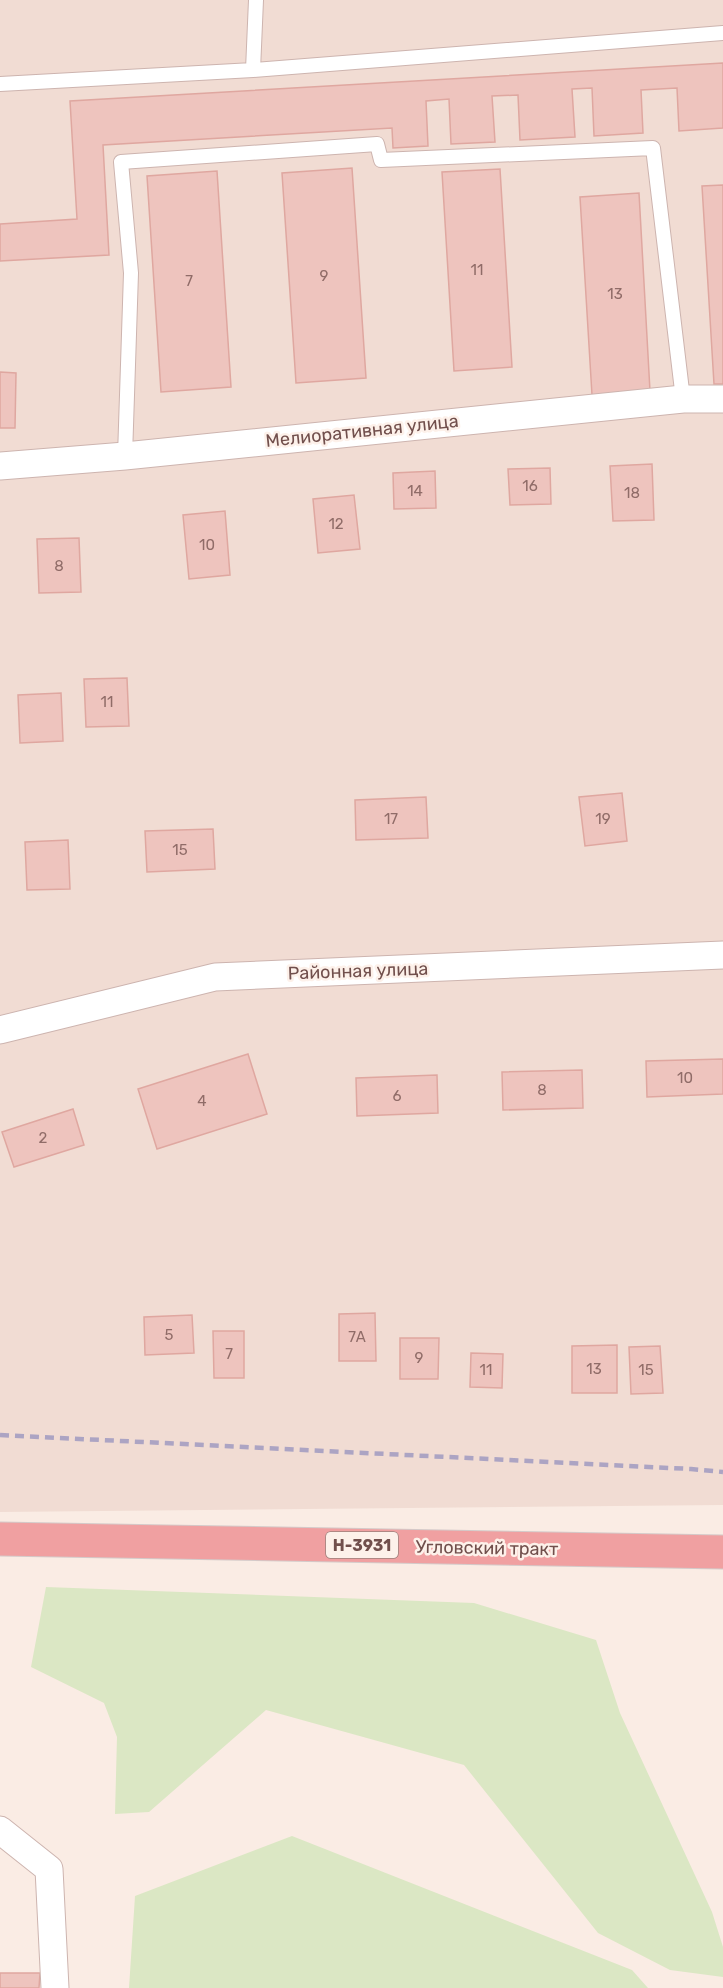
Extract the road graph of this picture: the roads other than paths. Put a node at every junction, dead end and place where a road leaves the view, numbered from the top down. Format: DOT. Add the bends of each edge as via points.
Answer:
graph roads {
  1 [pos="256,0"];
  2 [pos="723,33"];
  3 [pos="253,70"];
  4 [pos="0,84"];
  5 [pos="684,399"];
  6 [pos="723,399"];
  7 [pos="125,456"];
  8 [pos="0,465"];
  9 [pos="723,955"];
  10 [pos="0,1030"];
  11 [pos="0,1539"];
  12 [pos="723,1552"];
  13 [pos="0,1830"];
  14 [pos="55,1988"];
  1 -- 3 [label="lane"];
  2 -- 3 [label="lane"];
  3 -- 4 [label="lane"];
  5 -- 6 [label="street, Мелиоративная улица"];
  5 -- 7 [label="street, Мелиоративная улица"];
  5 -- 7 [label="lane" via="653,148 381,160 377,144 122,162 130,273"];
  7 -- 8 [label="street, Мелиоративная улица"];
  9 -- 10 [label="street, Районная улица" via="215,977"];
  11 -- 12 [label="highway, Угловский тракт / Н-3931"];
  13 -- 14 [label="street" via="49,1869"];
}
